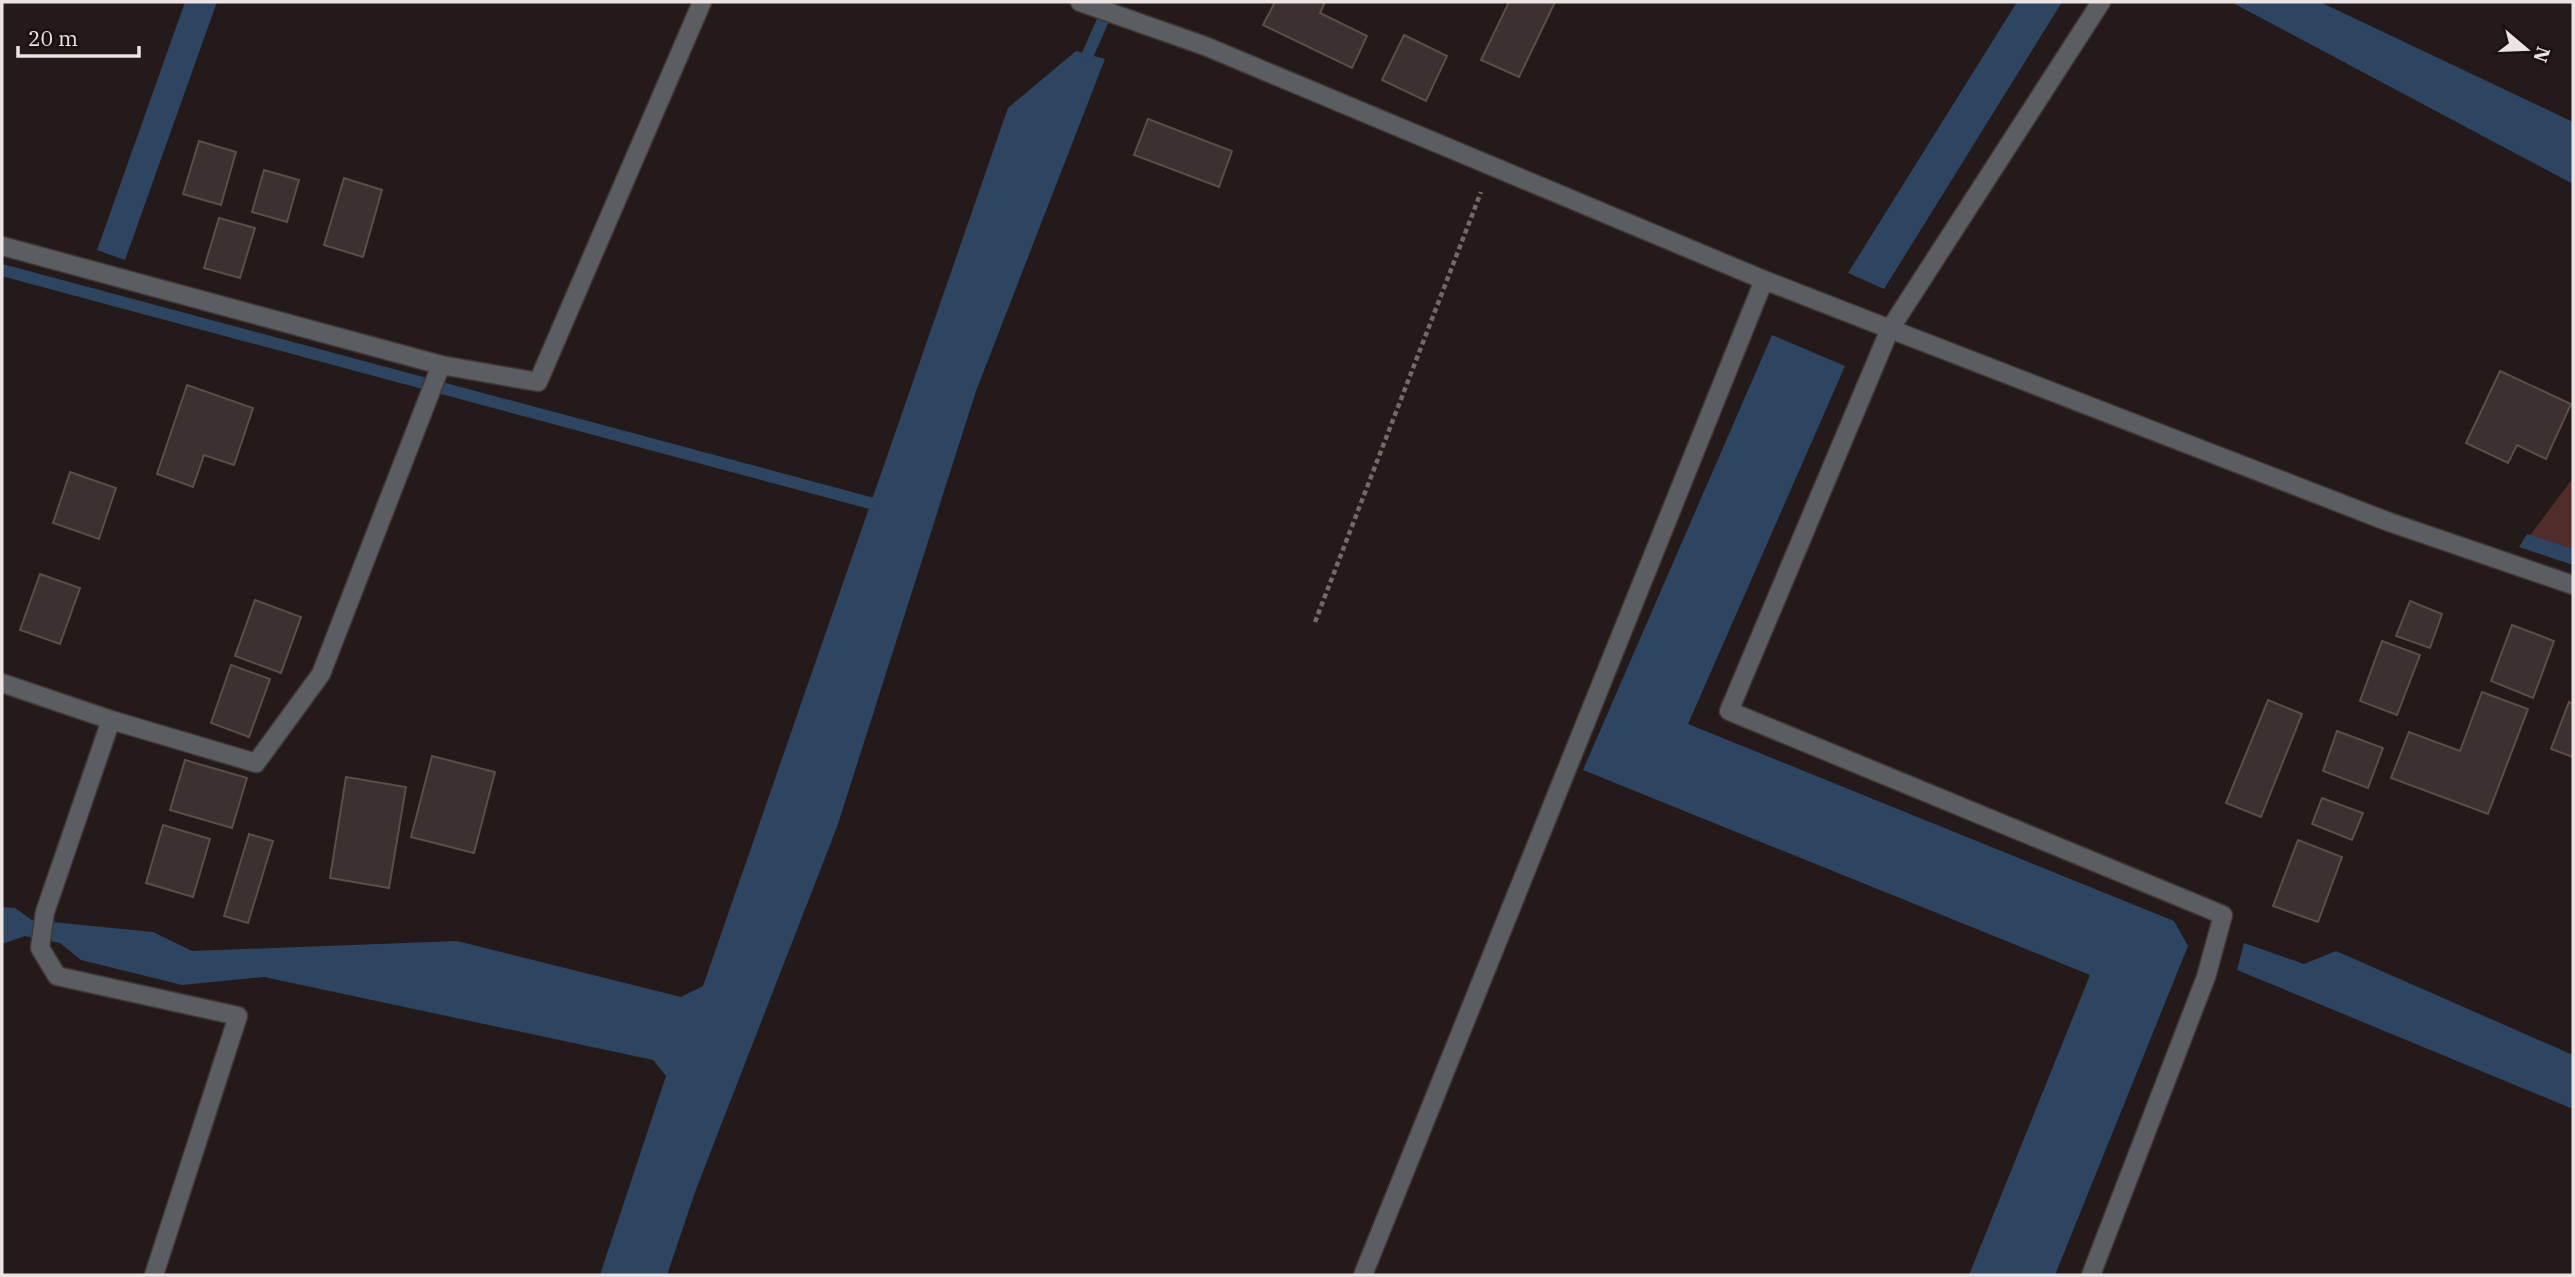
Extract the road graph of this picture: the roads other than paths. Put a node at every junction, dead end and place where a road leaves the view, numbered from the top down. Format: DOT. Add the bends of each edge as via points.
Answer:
graph roads {
  1 [pos="702,2"];
  2 [pos="2101,2"];
  3 [pos="1083,3"];
  4 [pos="2,246"];
  5 [pos="1764,280"];
  6 [pos="1890,329"];
  7 [pos="442,365"];
  8 [pos="2573,585"];
  9 [pos="2,682"];
  10 [pos="111,720"];
  11 [pos="154,1275"];
  12 [pos="1363,1275"];
  13 [pos="2091,1275"];
  1 -- 7 [label="street" via="538,382"];
  2 -- 6 [label="street"];
  3 -- 5 [label="street" via="1205,46"];
  4 -- 7 [label="street"];
  5 -- 6 [label="street"];
  5 -- 12 [label="street"];
  6 -- 8 [label="street" via="2389,522"];
  6 -- 13 [label="street" via="1729,711 2223,915 2206,977"];
  7 -- 10 [label="street" via="321,674 256,763"];
  9 -- 10 [label="street"];
  10 -- 11 [label="street" via="45,912 40,948 57,976 238,1016"];
}
